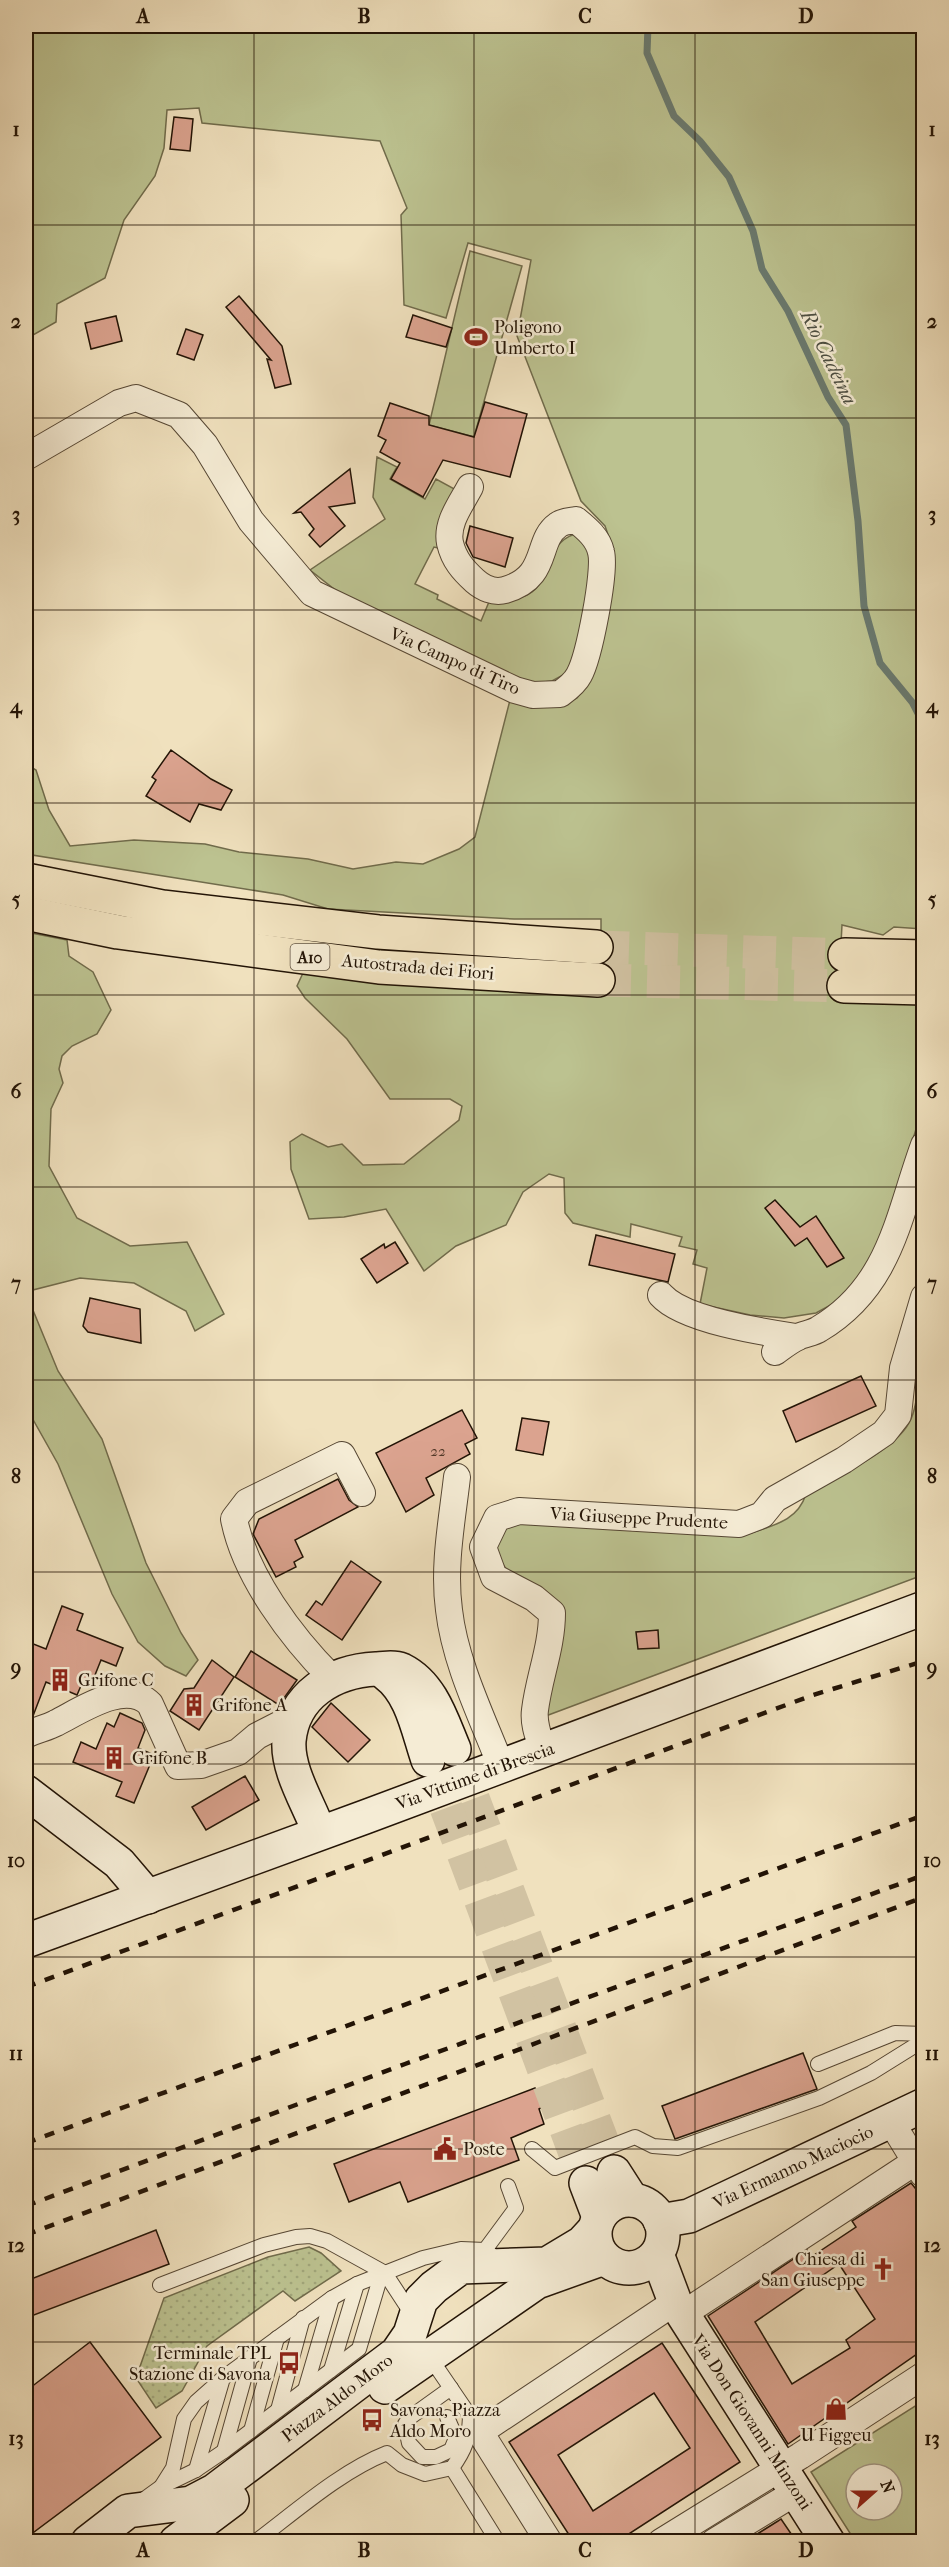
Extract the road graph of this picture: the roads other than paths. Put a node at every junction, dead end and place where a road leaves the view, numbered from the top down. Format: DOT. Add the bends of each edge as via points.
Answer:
graph roads {
  1 [pos="26,457"];
  2 [pos="470,488"];
  3 [pos="26,880"];
  4 [pos="26,913"];
  5 [pos="596,947"];
  6 [pos="844,971"];
  7 [pos="909,972"];
  8 [pos="598,980"];
  9 [pos="924,1145"];
  10 [pos="661,1295"];
  11 [pos="924,1298"];
  12 [pos="796,1337"];
  13 [pos="775,1352"];
  14 [pos="457,1477"];
  15 [pos="362,1493"];
  16 [pos="924,1608"];
  17 [pos="333,1678"];
  18 [pos="296,1716"];
  19 [pos="26,1735"];
  20 [pos="543,1751"];
  21 [pos="441,1755"];
  22 [pos="501,1766"];
  23 [pos="26,1792"];
  24 [pos="319,1832"];
  25 [pos="148,1897"];
  26 [pos="26,1941"];
  27 [pos="924,2034"];
  28 [pos="924,2040"];
  29 [pos="818,2064"];
  30 [pos="924,2105"];
  31 [pos="890,2120"];
  32 [pos="532,2150"];
  33 [pos="921,2163"];
  34 [pos="508,2186"];
  35 [pos="632,2200"];
  36 [pos="660,2221"];
  37 [pos="617,2246"];
  38 [pos="493,2257"];
  39 [pos="383,2274"];
  40 [pos="357,2284"];
  41 [pos="160,2285"];
  42 [pos="332,2298"];
  43 [pos="679,2308"];
  44 [pos="303,2318"];
  45 [pos="414,2318"];
  46 [pos="277,2338"];
  47 [pos="429,2356"];
  48 [pos="250,2358"];
  49 [pos="331,2370"];
  50 [pos="924,2375"];
  51 [pos="223,2378"];
  52 [pos="451,2388"];
  53 [pos="305,2390"];
  54 [pos="278,2410"];
  55 [pos="447,2417"];
  56 [pos="405,2424"];
  57 [pos="475,2424"];
  58 [pos="251,2431"];
  59 [pos="224,2451"];
  60 [pos="393,2457"];
  61 [pos="452,2468"];
  62 [pos="196,2470"];
  63 [pos="788,2480"];
  64 [pos="161,2487"];
  65 [pos="128,2511"];
  66 [pos="88,2541"];
  67 [pos="176,2541"];
  68 [pos="255,2541"];
  69 [pos="498,2541"];
  70 [pos="549,2541"];
  71 [pos="661,2541"];
  72 [pos="714,2541"];
  73 [pos="828,2541"];
  1 -- 2 [label="street, Via Campo di Tiro" via="119,403 136,398 150,401 179,415 205,445 251,521 312,593 514,690 532,695 560,694 578,677 589,646 602,562 599,546 589,530 576,520 565,522 552,531 539,564 522,584 501,591 482,588 459,566 450,542 451,523"];
  3 -- 5 [label="highway, Autostrada dei Fiori / A10" via="162,907 378,932"];
  4 -- 8 [label="highway, Autostrada dei Fiori / A10" via="118,932 379,967"];
  6 -- 7 [label="highway"];
  9 -- 12 [label="street" via="904,1213 882,1265 858,1298 819,1330"];
  10 -- 12 [label="street" via="681,1310"];
  11 -- 20 [label="street, Via Giuseppe Prudente" via="903,1368 898,1415 884,1433 775,1499 762,1515 739,1524 519,1511 497,1518 483,1547 494,1577 534,1598 552,1613 552,1638 535,1711"];
  12 -- 13 [label="street"];
  14 -- 22 [label="street" via="447,1581 449,1611 456,1643"];
  15 -- 17 [label="street" via="342,1455 247,1502 234,1519 254,1574 310,1657"];
  16 -- 20 [label="street, Via Vittime di Brescia"];
  17 -- 18 [label="street" via="313,1690"];
  17 -- 21 [label="street" via="346,1672 391,1666 403,1671 430,1694"];
  18 -- 19 [label="street" via="257,1736 238,1752 201,1765 178,1766 150,1704 143,1697 102,1699"];
  18 -- 24 [label="street" via="289,1744 292,1766"];
  20 -- 22 [label="street, Via Vittime di Brescia"];
  22 -- 24 [label="street, Via Vittime di Brescia"];
  23 -- 25 [label="street" via="119,1863"];
  24 -- 25 [label="street, Via Vittime di Brescia"];
  25 -- 26 [label="street, Via Vittime di Brescia"];
  27 -- 29 [label="lane" via="894,2033"];
  28 -- 32 [label="lane" via="871,2073 819,2098 678,2148 653,2146 635,2137 555,2168"];
  30 -- 31 [label="street, Via Ermanno Maciocio"];
  31 -- 33 [label="street"];
  31 -- 36 [label="street, Via Ermanno Maciocio" via="699,2211"];
  33 -- 43 [label="street"];
  34 -- 38 [label="lane" via="516,2208"];
  35 -- 36 [label="street" via="649,2206"];
  35 -- 37 [label="street" via="613,2204"];
  35 -- 37 [label="street" via="600,2178"];
  36 -- 37 [label="street" via="663,2232"];
  37 -- 38 [label="street, Piazza Aldo Moro" via="582,2243 547,2264"];
  37 -- 43 [label="street, Via Don Giovanni Minzoni"];
  37 -- 47 [label="street, Piazza Aldo Moro" via="537,2282"];
  38 -- 39 [label="lane" via="461,2249 423,2258"];
  38 -- 45 [label="street, Piazza Aldo Moro" via="461,2267 434,2287 421,2300"];
  39 -- 40 [label="lane"];
  39 -- 41 [label="lane" via="327,2241 310,2236 264,2246"];
  39 -- 45 [label="lane"];
  39 -- 49 [label="lane" via="359,2349"];
  40 -- 42 [label="lane"];
  40 -- 49 [label="lane"];
  42 -- 44 [label="lane"];
  42 -- 53 [label="lane"];
  43 -- 57 [label="street"];
  43 -- 63 [label="street, Via Don Giovanni Minzoni"];
  44 -- 46 [label="lane"];
  44 -- 54 [label="lane"];
  45 -- 65 [label="street, Piazza Aldo Moro" via="406,2343 397,2353 214,2491 191,2504"];
  46 -- 48 [label="lane"];
  46 -- 58 [label="lane"];
  47 -- 52 [label="lane"];
  47 -- 67 [label="street, Piazza Aldo Moro"];
  48 -- 51 [label="lane"];
  48 -- 59 [label="lane"];
  49 -- 53 [label="lane"];
  50 -- 63 [label="street"];
  51 -- 62 [label="lane"];
  51 -- 64 [label="lane" via="196,2402 184,2419 173,2468"];
  52 -- 56 [label="lane"];
  52 -- 57 [label="lane"];
  53 -- 54 [label="lane"];
  54 -- 58 [label="lane"];
  55 -- 56 [label="lane" via="456,2438 451,2450 436,2457 422,2457 409,2443"];
  56 -- 60 [label="lane"];
  57 -- 61 [label="lane" via="465,2450"];
  57 -- 70 [label="street"];
  58 -- 59 [label="lane"];
  59 -- 62 [label="lane"];
  60 -- 61 [label="lane" via="425,2474"];
  60 -- 68 [label="lane" via="387,2454 375,2458"];
  61 -- 69 [label="lane"];
  62 -- 64 [label="lane"];
  63 -- 71 [label="street"];
  63 -- 72 [label="street"];
  63 -- 73 [label="street, Via Don Giovanni Minzoni"];
  64 -- 65 [label="lane"];
  65 -- 66 [label="street"];
}
